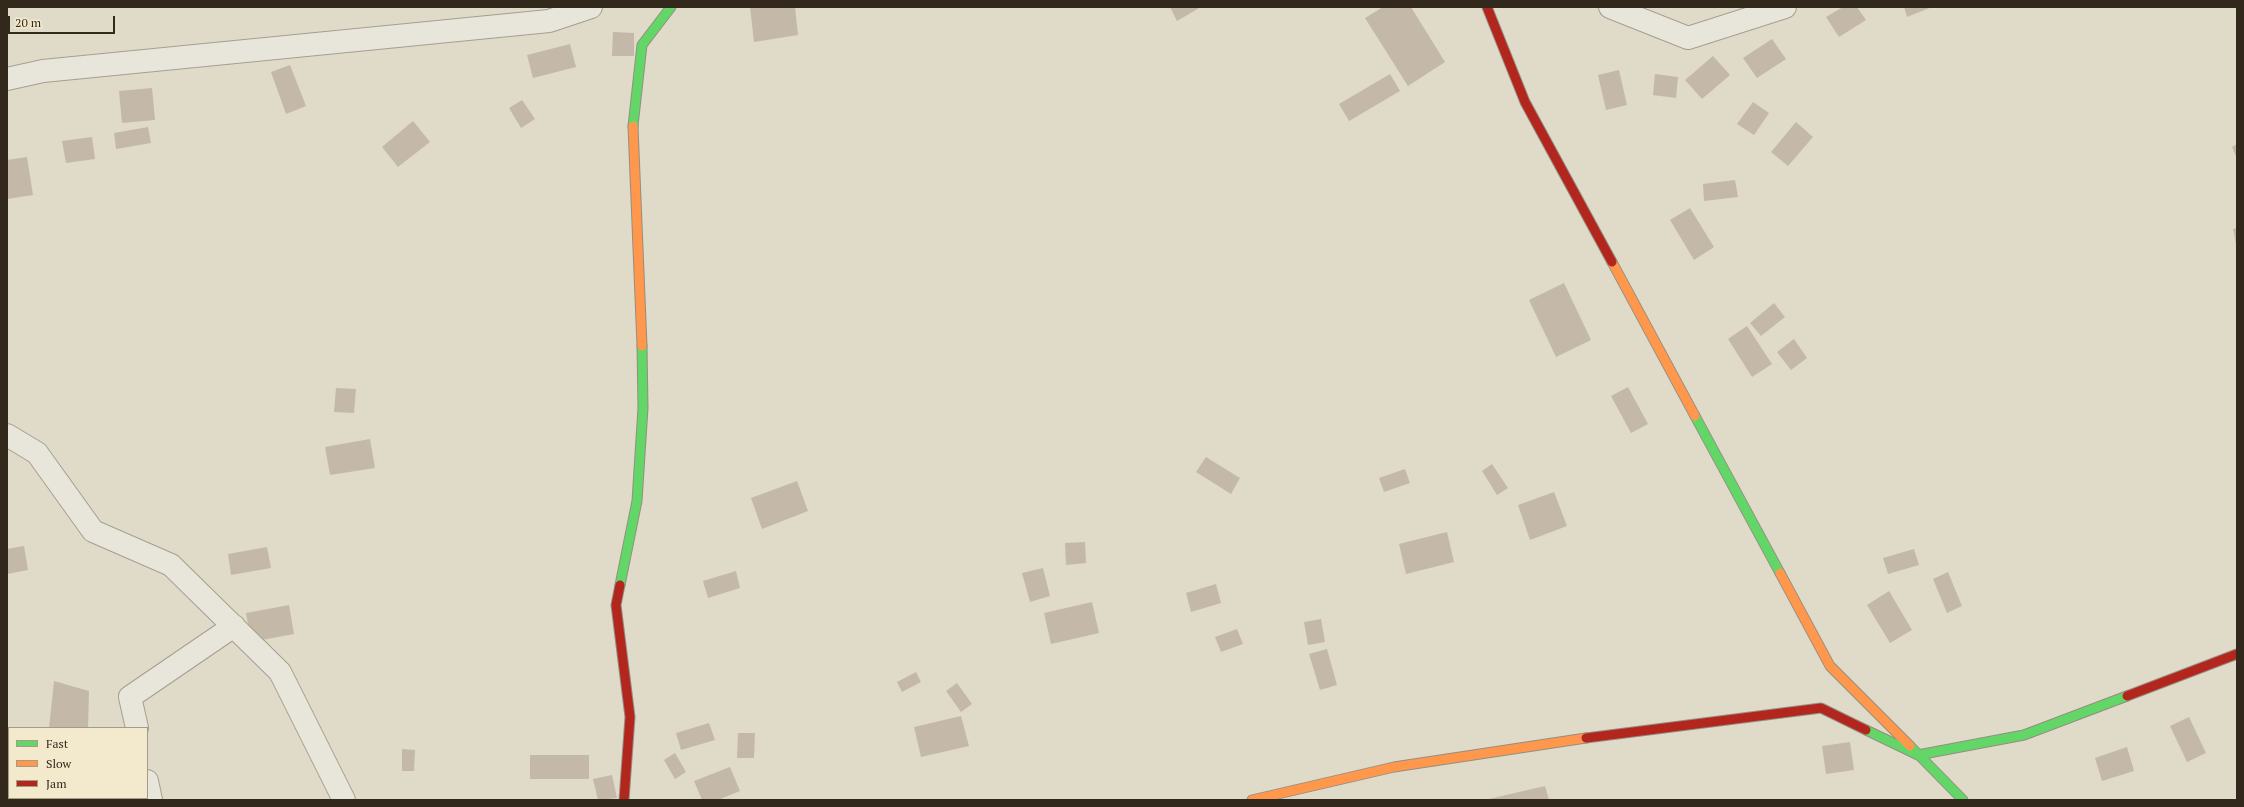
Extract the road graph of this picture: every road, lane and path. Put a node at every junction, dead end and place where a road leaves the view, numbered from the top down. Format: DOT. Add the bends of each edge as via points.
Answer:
graph roads {
  1 [pos="591,7"];
  2 [pos="671,7"];
  3 [pos="1487,7"];
  4 [pos="1610,7"];
  5 [pos="1785,7"];
  6 [pos="7,79"];
  7 [pos="7,435"];
  8 [pos="234,626"];
  9 [pos="2237,654"];
  10 [pos="136,727"];
  11 [pos="1918,755"];
  12 [pos="148,786"];
  13 [pos="151,800"];
  14 [pos="344,800"];
  15 [pos="624,800"];
  16 [pos="1252,800"];
  17 [pos="1963,800"];
  1 -- 6 [label="street" via="549,21 43,71"];
  2 -- 15 [label="street" via="642,45 632,132 641,291 643,408 637,501 616,605 630,717"];
  3 -- 11 [label="street" via="1525,102 1830,666"];
  4 -- 5 [label="street" via="1688,38"];
  7 -- 8 [label="street" via="37,453 93,531 171,564"];
  8 -- 10 [label="street" via="130,697"];
  8 -- 14 [label="street" via="280,672"];
  9 -- 11 [label="street" via="2024,736"];
  11 -- 16 [label="street" via="1821,708 1606,735 1394,767"];
  11 -- 17 [label="street"];
  12 -- 13 [label="street"];
}
